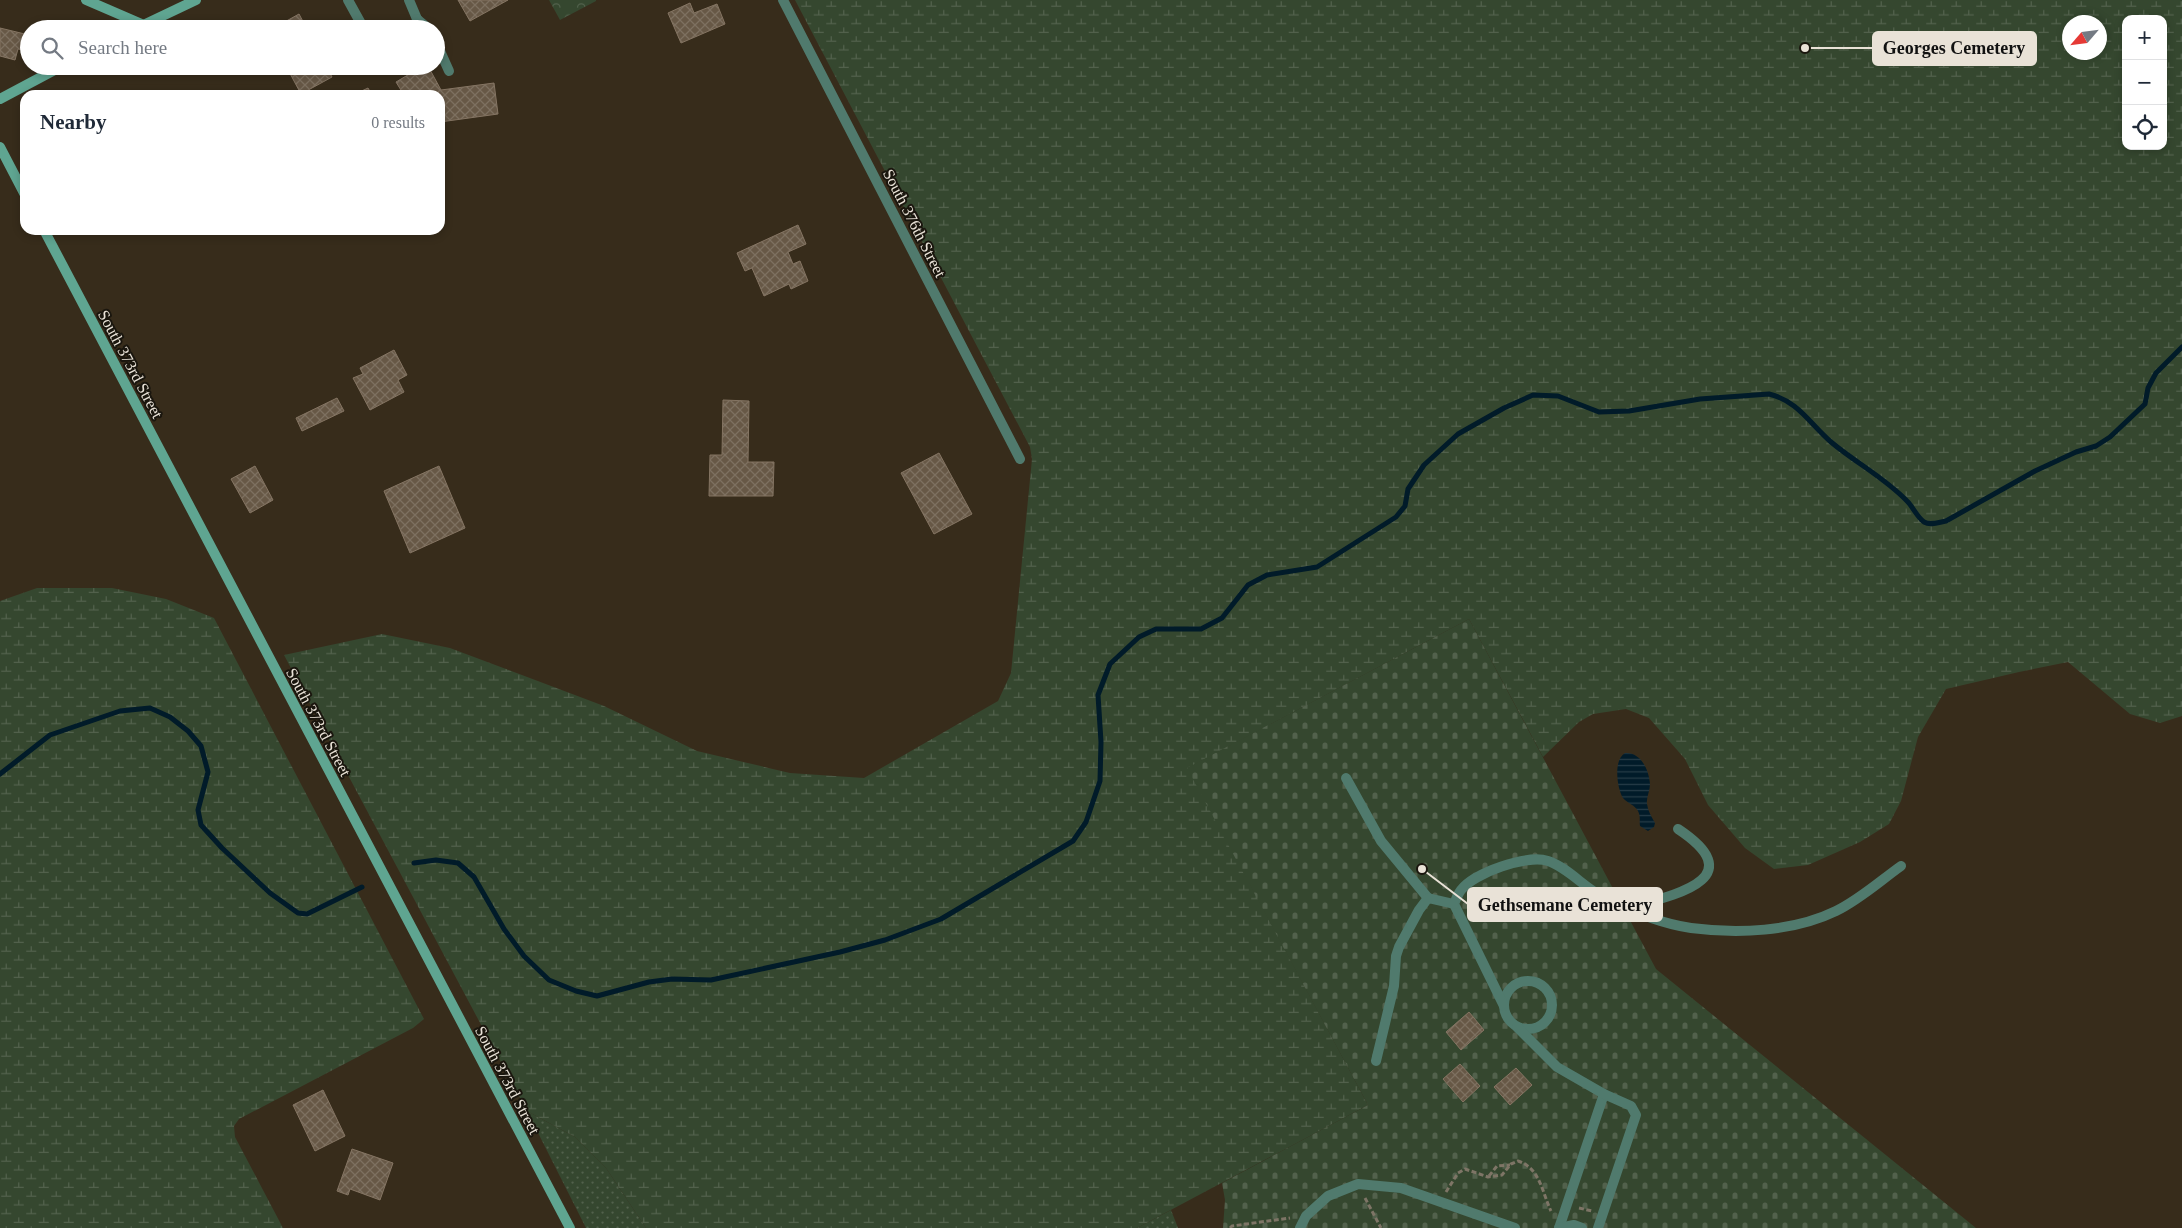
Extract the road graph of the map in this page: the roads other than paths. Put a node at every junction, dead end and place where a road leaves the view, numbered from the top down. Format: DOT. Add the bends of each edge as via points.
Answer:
graph roads {
  1 [pos="86,0"];
  2 [pos="196,0"];
  3 [pos="348,0"];
  4 [pos="409,0"];
  5 [pos="783,0"];
  6 [pos="126,20"];
  7 [pos="155,20"];
  8 [pos="359,20"];
  9 [pos="415,20"];
  10 [pos="445,61"];
  11 [pos="449,70"];
  12 [pos="45,75"];
  13 [pos="0,99"];
  14 [pos="0,147"];
  15 [pos="20,185"];
  16 [pos="47,235"];
  17 [pos="1020,459"];
  18 [pos="1346,778"];
  19 [pos="1678,829"];
  20 [pos="1902,866"];
  21 [pos="1428,898"];
  22 [pos="1454,904"];
  23 [pos="1627,908"];
  24 [pos="1504,1006"];
  25 [pos="1517,1027"];
  26 [pos="1376,1061"];
  27 [pos="1604,1094"];
  28 [pos="1600,1223"];
  29 [pos="570,1228"];
  30 [pos="1300,1228"];
  31 [pos="1515,1228"];
  32 [pos="1559,1228"];
  33 [pos="1582,1228"];
  1 -- 6 [label="street"];
  2 -- 7 [label="street"];
  3 -- 8 [label="street"];
  4 -- 9 [label="street"];
  5 -- 17 [label="street, South 376th Street"];
  10 -- 11 [label="street"];
  12 -- 13 [label="street"];
  14 -- 15 [label="street"];
  16 -- 29 [label="street, South 373rd Street"];
  18 -- 21 [label="street" via="1381,841"];
  19 -- 23 [label="street" via="1695,840 1708,858 1704,878 1690,889"];
  20 -- 23 [label="street" via="1837,911 1786,926 1749,930 1690,928"];
  21 -- 22 [label="street"];
  21 -- 26 [label="street" via="1396,956 1394,986"];
  22 -- 23 [label="street" via="1461,890 1477,878 1512,862 1538,859 1554,864 1592,891"];
  22 -- 24 [label="street"];
  24 -- 25 [label="street" via="1508,1018"];
  24 -- 25 [label="street" via="1511,988 1521,982 1534,981 1549,992 1552,1010 1546,1022 1530,1029"];
  25 -- 27 [label="street" via="1557,1066"];
  27 -- 28 [label="street" via="1631,1106 1636,1115"];
  27 -- 32 [label="street"];
  30 -- 31 [label="street" via="1306,1216 1328,1196 1358,1184 1400,1188"];
  32 -- 33 [label="street" via="1574,1225"];
}
